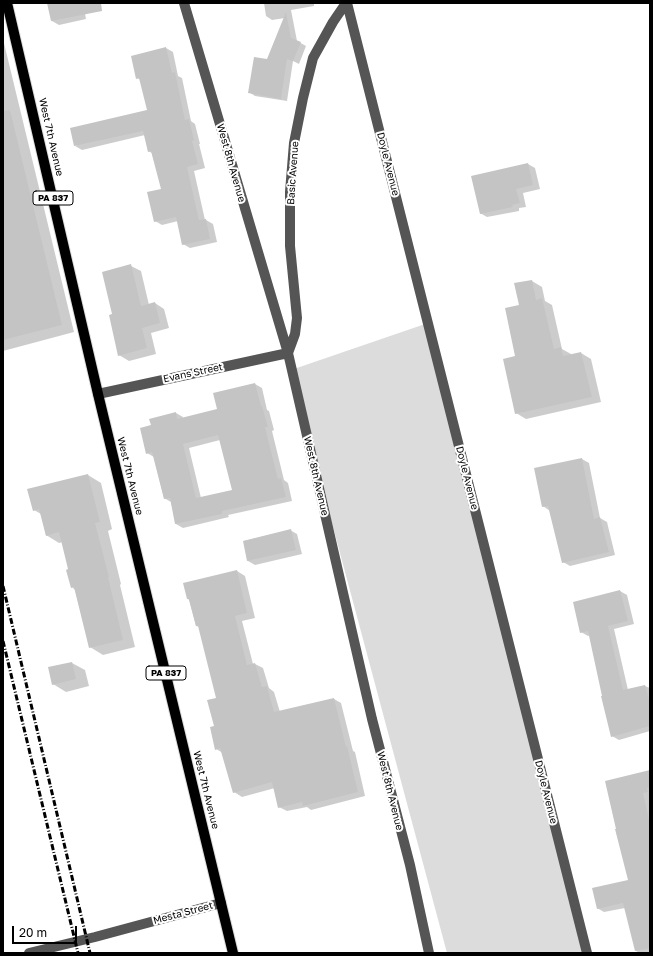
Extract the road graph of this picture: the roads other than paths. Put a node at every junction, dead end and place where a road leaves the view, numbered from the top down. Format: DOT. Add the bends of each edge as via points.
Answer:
graph roads {
  1 [pos="7,3"];
  2 [pos="184,3"];
  3 [pos="347,3"];
  4 [pos="288,353"];
  5 [pos="98,394"];
  6 [pos="221,903"];
  7 [pos="29,953"];
  8 [pos="233,953"];
  9 [pos="429,953"];
  10 [pos="586,953"];
  1 -- 5 [label="main road, West 7th Avenue / PA 837"];
  2 -- 4 [label="street, West 8th Avenue"];
  3 -- 4 [label="street, Basic Avenue" via="312,58 294,142 290,192 290,246 298,318"];
  3 -- 10 [label="street, Doyle Avenue"];
  4 -- 5 [label="street, Evans Street"];
  4 -- 9 [label="street, West 8th Avenue"];
  5 -- 6 [label="main road, West 7th Avenue / PA 837"];
  6 -- 7 [label="street, Mesta Street"];
  6 -- 8 [label="main road, West 7th Avenue / PA 837"];
}
